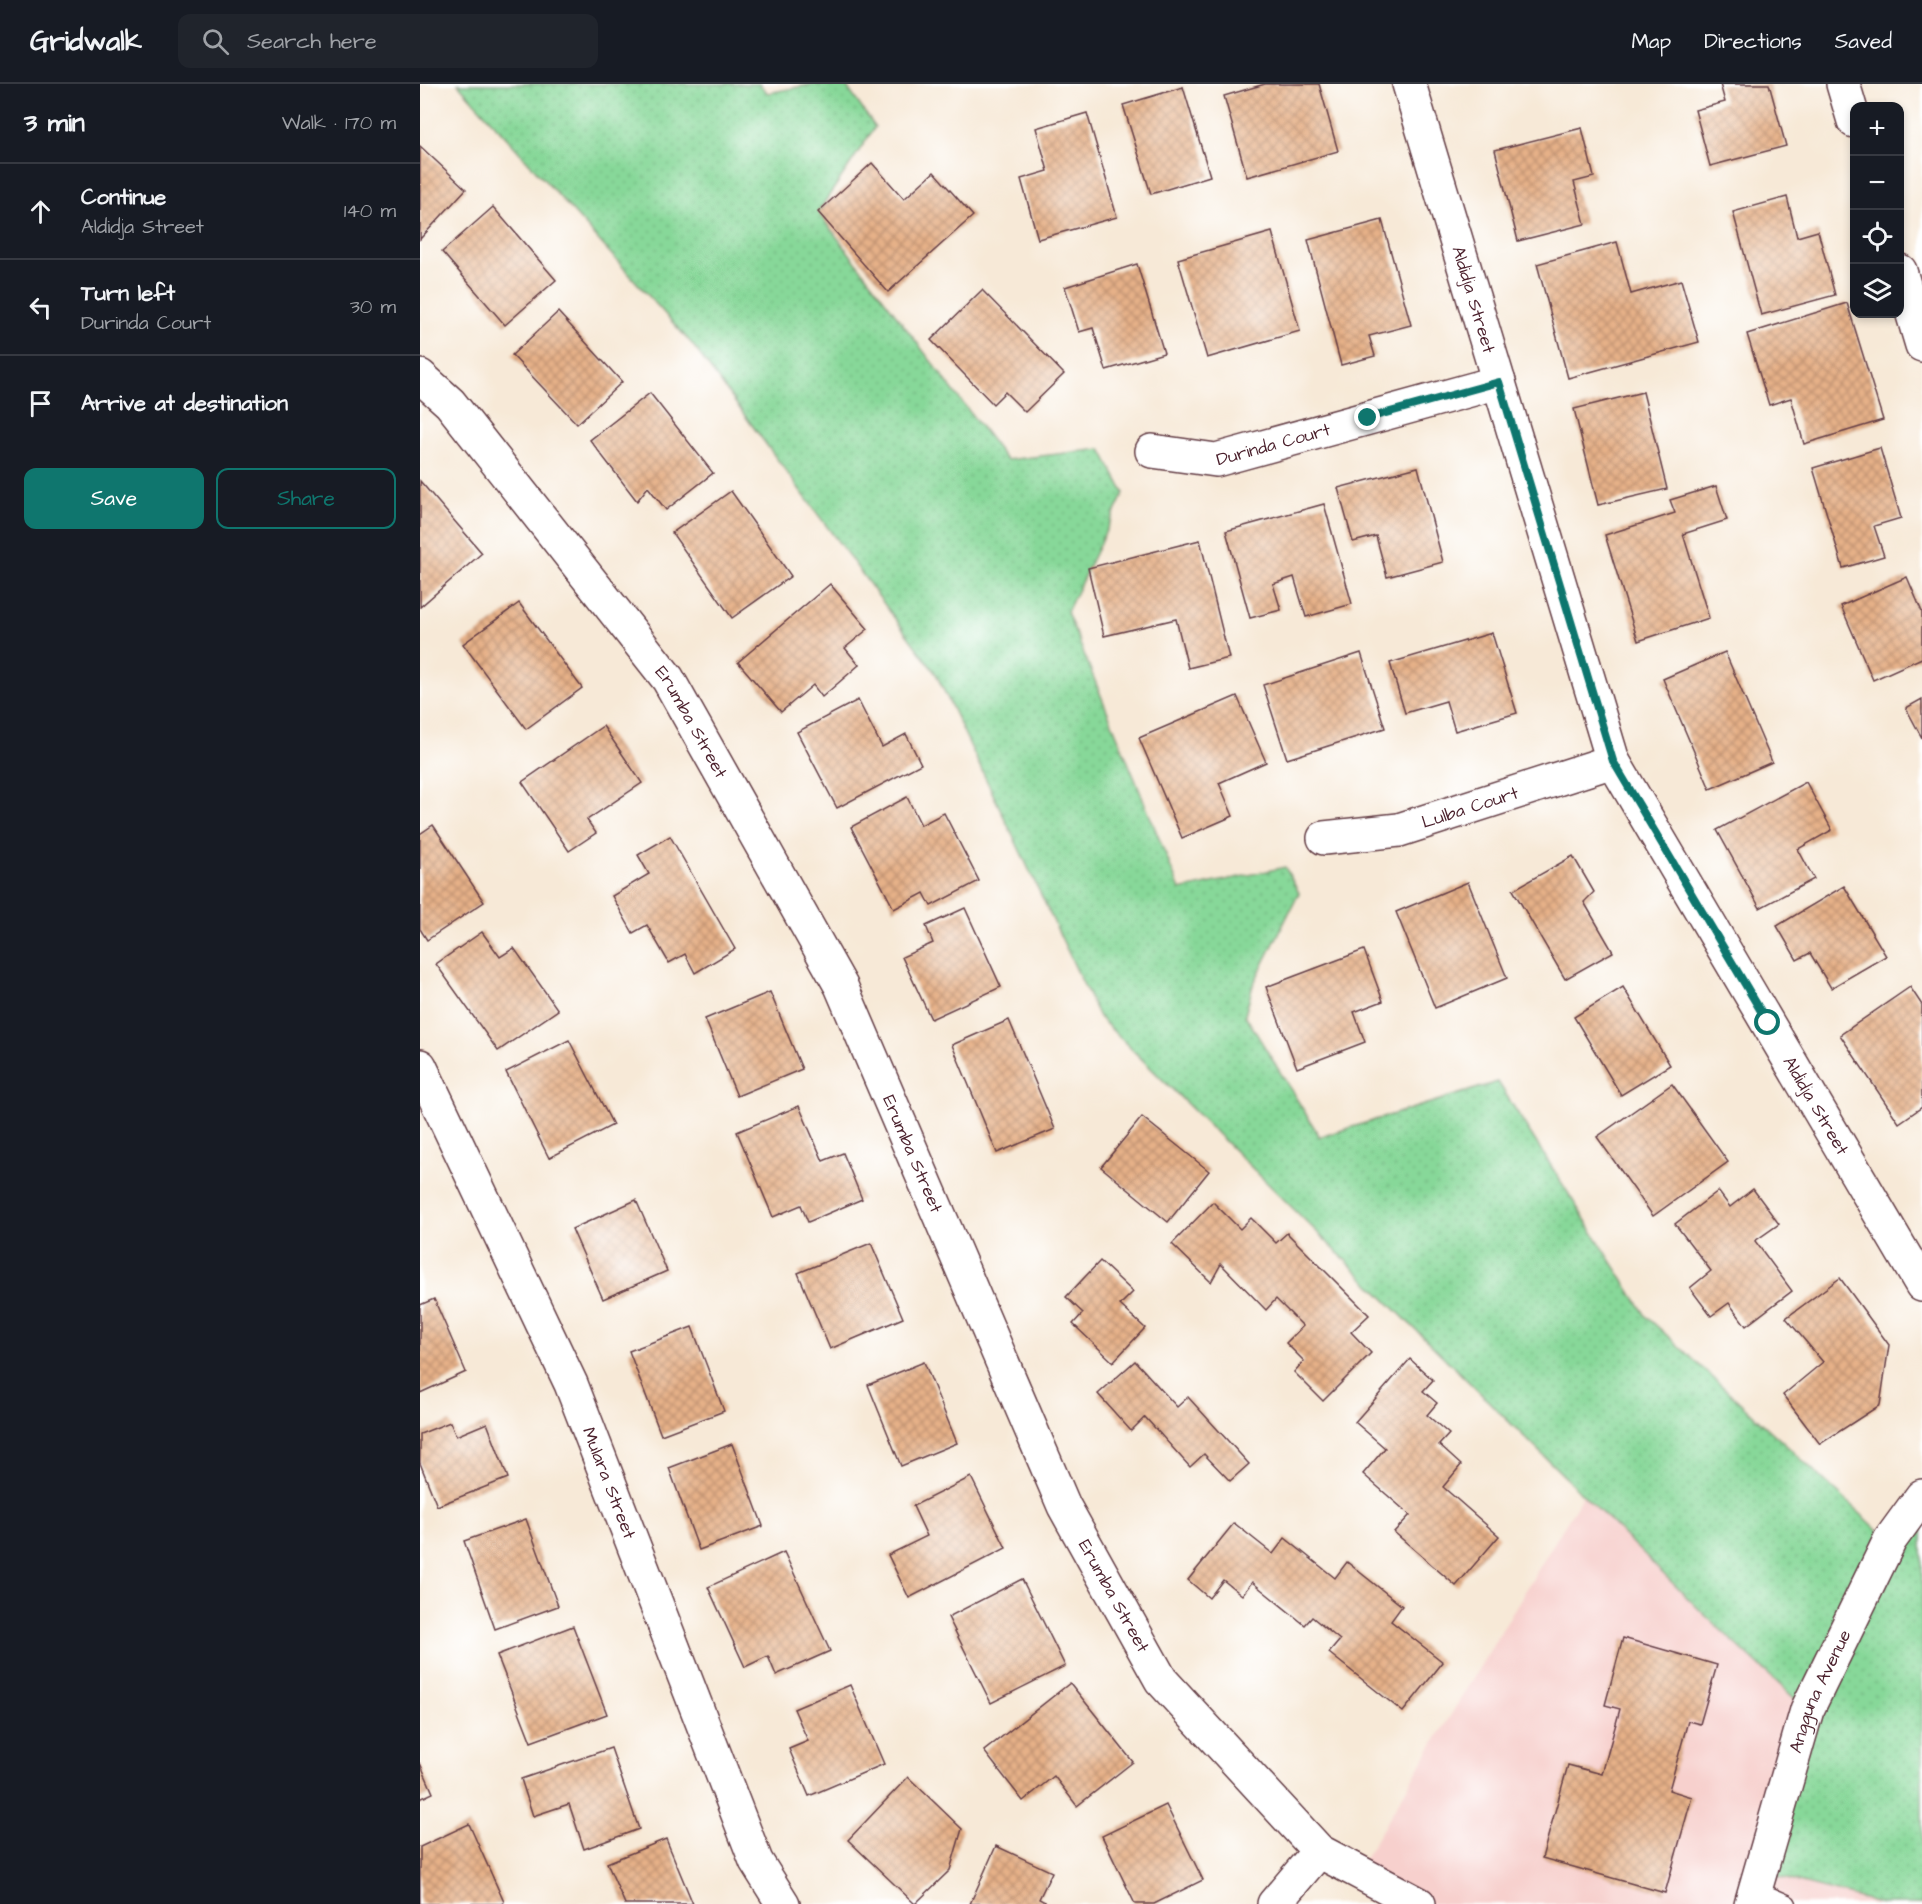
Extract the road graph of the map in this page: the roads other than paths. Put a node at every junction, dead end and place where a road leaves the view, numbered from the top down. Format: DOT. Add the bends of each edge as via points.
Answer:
graph roads {
  1 [pos="1408,84"];
  2 [pos="1843,84"];
  3 [pos="1850,108"];
  4 [pos="1904,287"];
  5 [pos="1922,345"];
  6 [pos="420,376"];
  7 [pos="1499,382"];
  8 [pos="1152,451"];
  9 [pos="1613,761"];
  10 [pos="1324,838"];
  11 [pos="420,1066"];
  12 [pos="1922,1285"];
  13 [pos="1922,1496"];
  14 [pos="1319,1851"];
  15 [pos="1753,1897"];
  16 [pos="783,1904"];
  17 [pos="1274,1904"];
  18 [pos="1419,1904"];
  19 [pos="1787,1904"];
  1 -- 7 [label="street, Aldidja Street"];
  2 -- 3 [label="street"];
  4 -- 5 [label="street"];
  6 -- 14 [label="street, Erumba Street" via="450,403 668,679 841,986 1064,1506 1161,1680"];
  7 -- 8 [label="street, Durinda Court" via="1216,460"];
  7 -- 9 [label="street, Aldidja Street"];
  9 -- 10 [label="street, Lulba Court" via="1399,830"];
  9 -- 12 [label="street, Aldidja Street"];
  11 -- 16 [label="street, Mulara Street" via="571,1384 756,1861"];
  13 -- 15 [label="street, Angguna Avenue" via="1890,1540 1807,1710"];
  14 -- 17 [label="street"];
  14 -- 18 [label="street, Erumba Street"];
  15 -- 19 [label="lane"];
}
